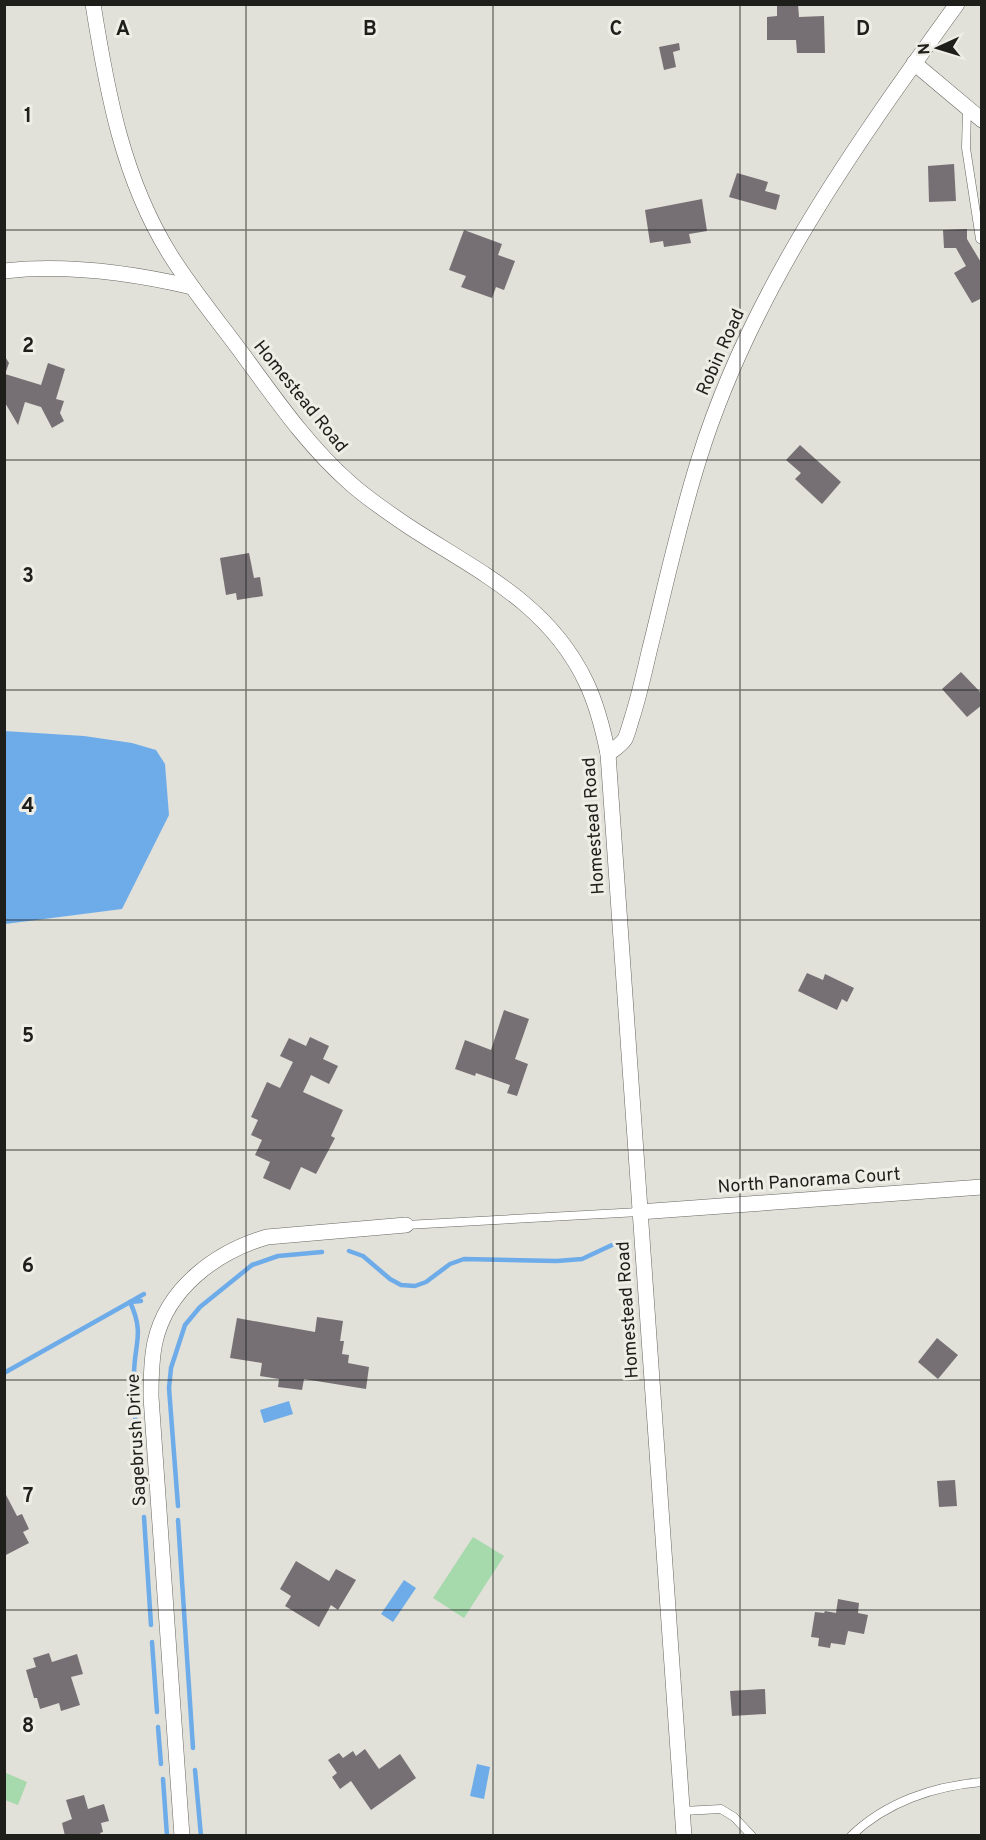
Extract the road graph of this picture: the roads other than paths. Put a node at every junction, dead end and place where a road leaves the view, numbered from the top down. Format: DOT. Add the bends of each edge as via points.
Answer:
graph roads {
  1 [pos="93,4"];
  2 [pos="957,4"];
  3 [pos="914,63"];
  4 [pos="967,108"];
  5 [pos="981,120"];
  6 [pos="980,239"];
  7 [pos="4,272"];
  8 [pos="192,286"];
  9 [pos="608,754"];
  10 [pos="981,1187"];
  11 [pos="639,1212"];
  12 [pos="406,1226"];
  13 [pos="981,1782"];
  14 [pos="683,1811"];
  15 [pos="182,1836"];
  16 [pos="684,1836"];
  17 [pos="752,1836"];
  18 [pos="851,1836"];
  1 -- 8 [label="street, Homestead Road" via="122,148 154,226"];
  2 -- 3 [label="street, Robin Road"];
  3 -- 4 [label="street"];
  3 -- 9 [label="street, Robin Road" via="810,222 737,360 690,486 625,740"];
  4 -- 5 [label="street"];
  4 -- 6 [label="lane" via="966,148"];
  7 -- 8 [label="street" via="88,270"];
  8 -- 9 [label="street, Homestead Road" via="302,434 334,469 370,500 508,589 541,616 572,656 586,682"];
  9 -- 11 [label="street, Homestead Road"];
  10 -- 11 [label="street, North Panorama Court"];
  11 -- 12 [label="lane"];
  11 -- 14 [label="street, Homestead Road"];
  12 -- 15 [label="street, Sagebrush Drive" via="248,1243 197,1273 177,1296 158,1331 151,1397"];
  13 -- 18 [label="lane" via="907,1798"];
  14 -- 16 [label="street, Homestead Road"];
  14 -- 17 [label="lane" via="721,1809"];
}
